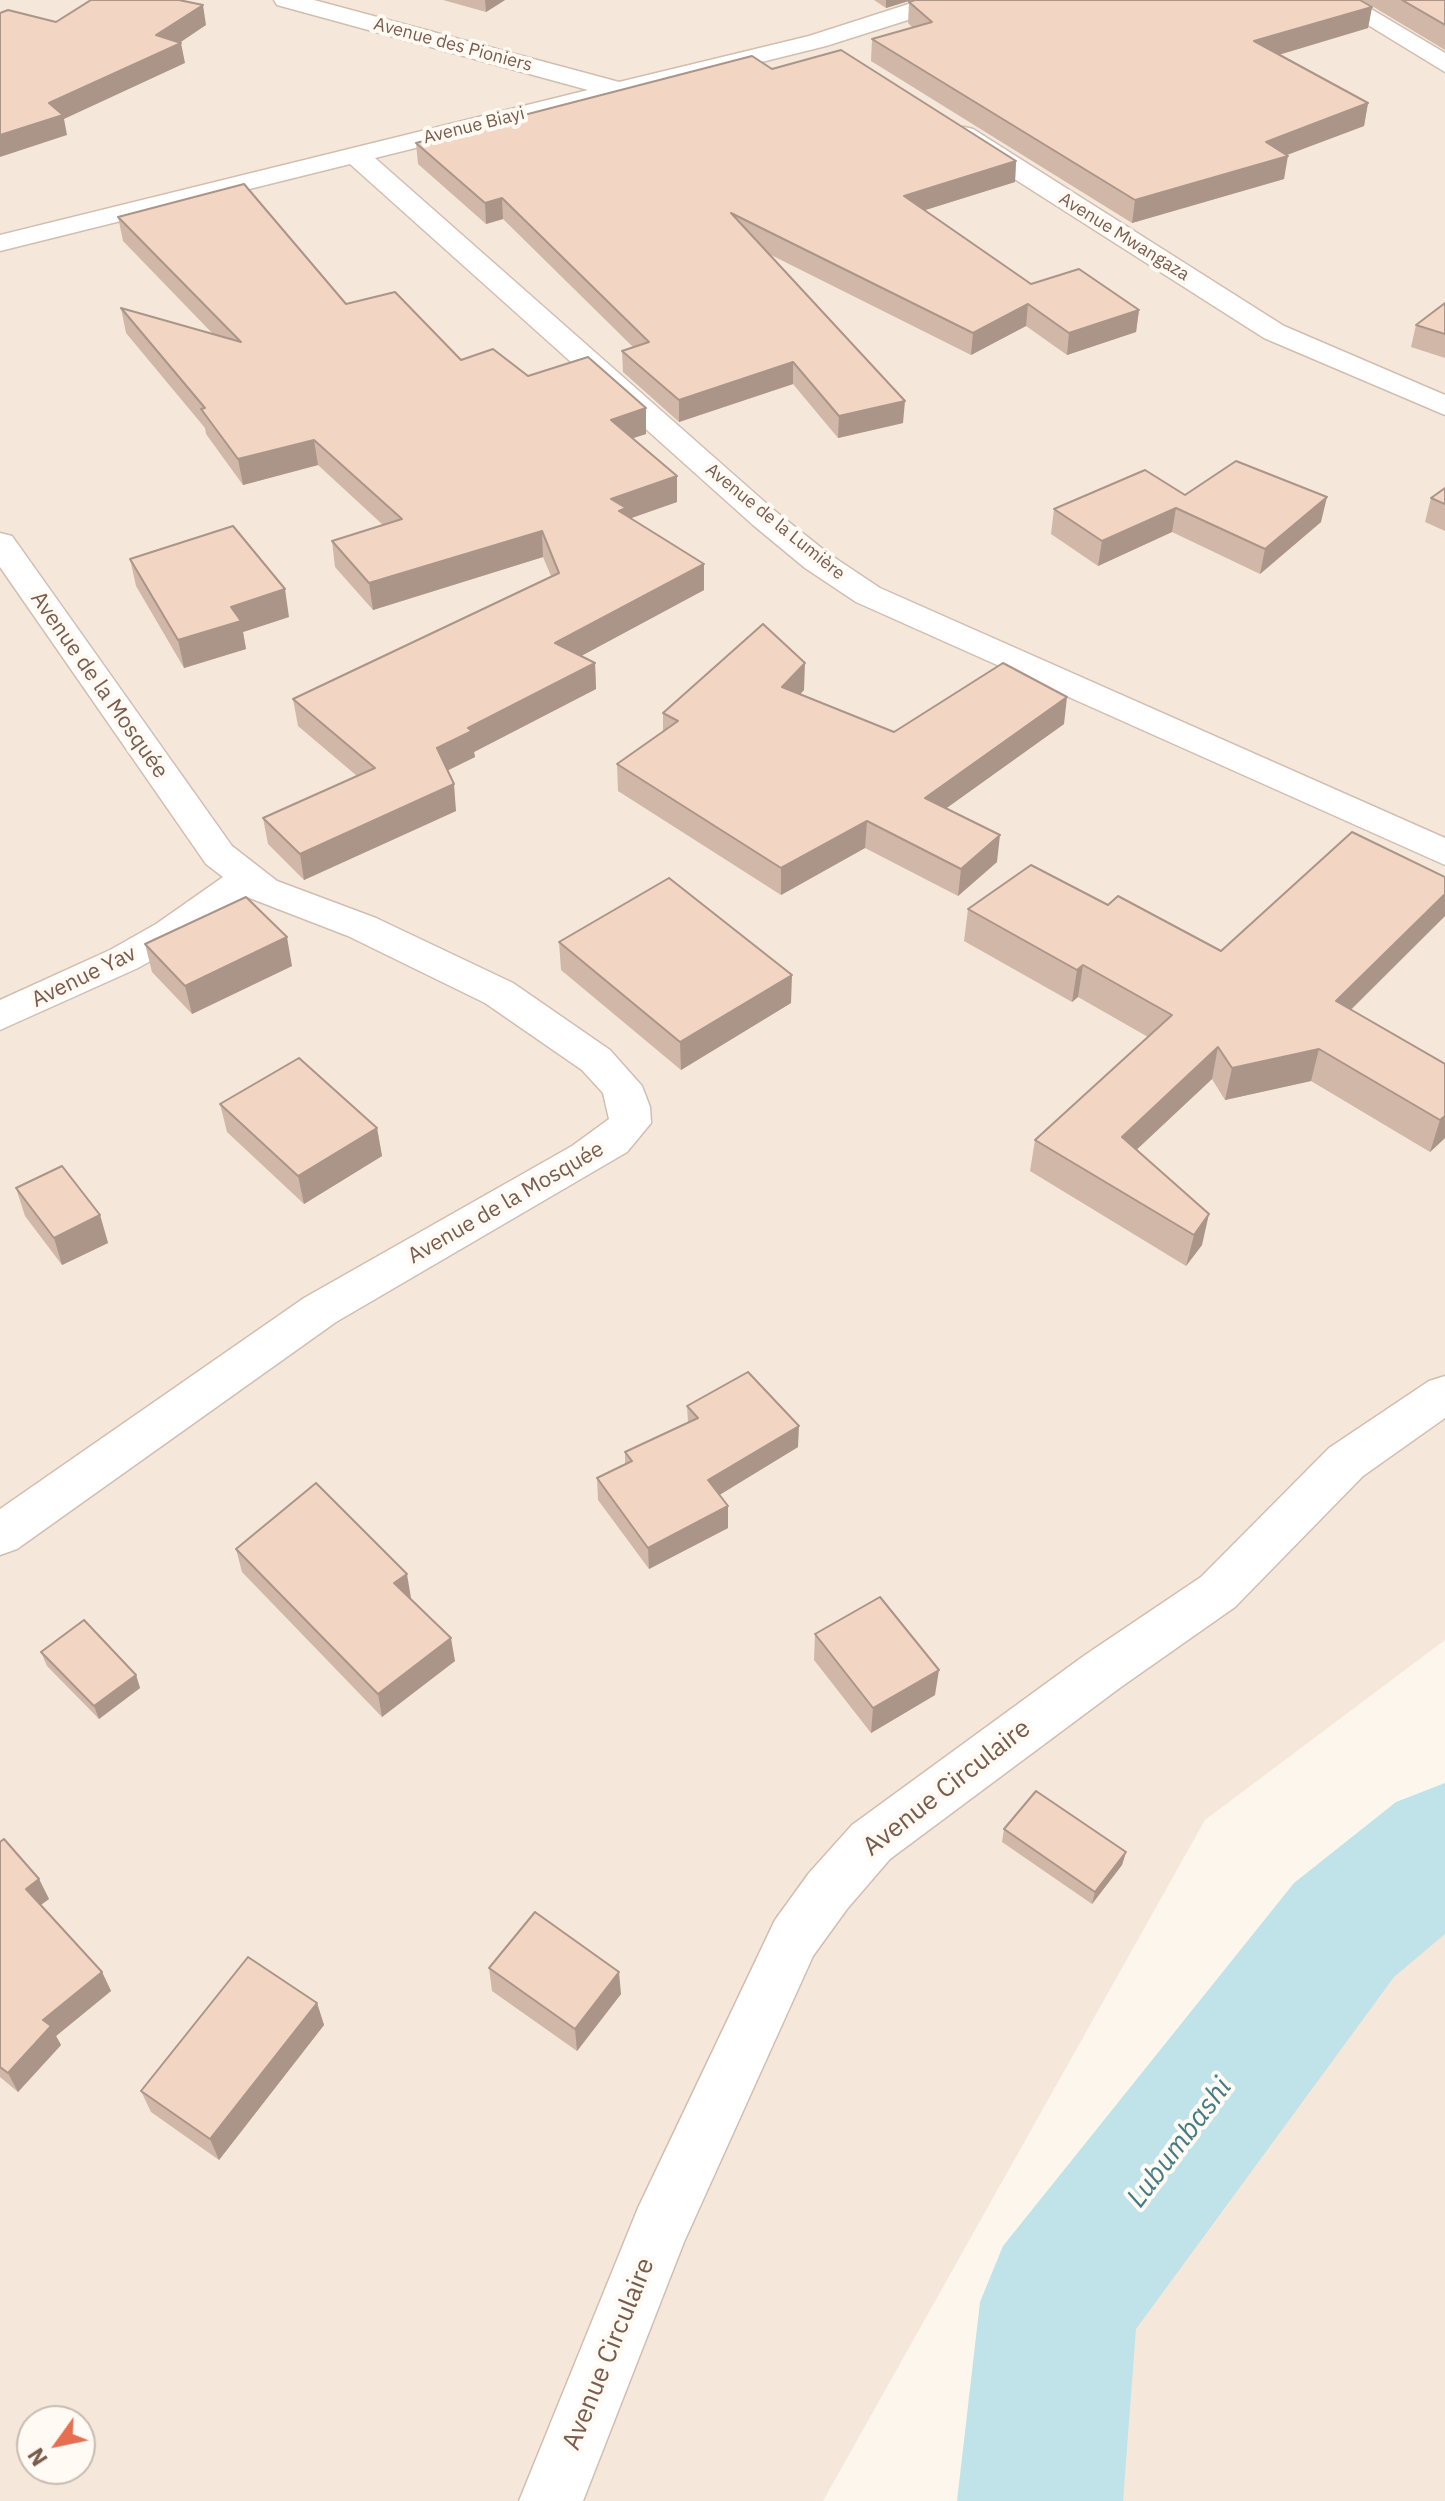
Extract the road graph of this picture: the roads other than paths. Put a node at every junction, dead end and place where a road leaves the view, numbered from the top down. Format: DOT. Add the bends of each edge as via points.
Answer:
graph roads {
  1 [pos="286,0"];
  2 [pos="946,0"];
  3 [pos="1339,0"];
  4 [pos="817,41"];
  5 [pos="843,58"];
  6 [pos="1445,64"];
  7 [pos="620,91"];
  8 [pos="936,118"];
  9 [pos="355,155"];
  10 [pos="0,243"];
  11 [pos="1445,406"];
  12 [pos="0,543"];
  13 [pos="11,579"];
  14 [pos="1445,853"];
  15 [pos="245,880"];
  16 [pos="0,1016"];
  17 [pos="1445,1394"];
  18 [pos="0,1535"];
  19 [pos="551,2501"];
  1 -- 7 [label="street, Avenue des Pioniers"];
  2 -- 4 [label="street, Avenue Biayi"];
  3 -- 6 [label="street"];
  4 -- 5 [label="street"];
  4 -- 7 [label="street, Avenue Biayi"];
  7 -- 9 [label="street, Avenue Biayi"];
  8 -- 11 [label="street, Avenue Mwangaza" via="1274,332"];
  9 -- 10 [label="street, Avenue Biayi"];
  9 -- 14 [label="street, Avenue de la Lumière" via="764,518 868,595"];
  12 -- 13 [label="street, Avenue de la Mosquée"];
  13 -- 15 [label="street, Avenue de la Mosquée" via="219,855"];
  15 -- 16 [label="street, Avenue Yav" via="124,959"];
  15 -- 18 [label="street, Avenue de la Mosquée" via="411,949 499,993 596,1060 621,1086 630,1123 587,1157 320,1310"];
  17 -- 19 [label="street, Avenue Circulaire" via="1346,1462 1218,1592 871,1842 828,1891 794,1938 659,2229"];
}
